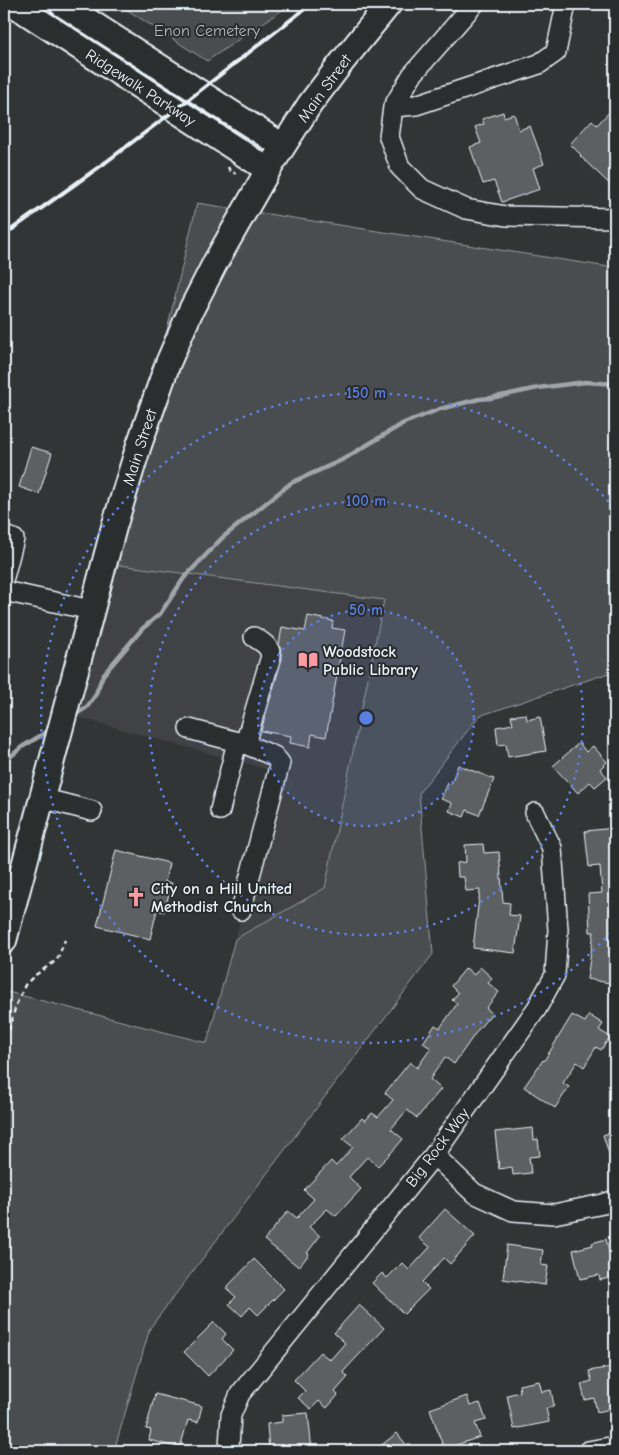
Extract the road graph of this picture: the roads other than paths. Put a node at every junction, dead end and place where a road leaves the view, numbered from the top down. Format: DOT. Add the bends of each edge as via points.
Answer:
graph roads {
  1 [pos="13,4"];
  2 [pos="62,4"];
  3 [pos="389,4"];
  4 [pos="474,4"];
  5 [pos="566,4"];
  6 [pos="393,107"];
  7 [pos="283,146"];
  8 [pos="268,170"];
  9 [pos="615,218"];
  10 [pos="4,536"];
  11 [pos="4,577"];
  12 [pos="4,591"];
  13 [pos="91,610"];
  14 [pos="254,637"];
  15 [pos="189,729"];
  16 [pos="241,743"];
  17 [pos="42,798"];
  18 [pos="220,810"];
  19 [pos="92,811"];
  20 [pos="534,813"];
  21 [pos="241,910"];
  22 [pos="4,941"];
  23 [pos="434,1155"];
  24 [pos="615,1200"];
  25 [pos="615,1446"];
  26 [pos="230,1451"];
  27 [pos="588,1451"];
  1 -- 8 [label="main road, Ridgewalk Parkway"];
  2 -- 7 [label="main road, Ridgewalk Parkway"];
  3 -- 7 [label="main road, Main Street" via="310,104"];
  4 -- 6 [label="street" via="412,75"];
  5 -- 6 [label="street" via="556,52 539,64 416,105"];
  6 -- 9 [label="street" via="389,137 400,166 422,189 466,209 506,216"];
  7 -- 8 [label="main road, Main Street"];
  8 -- 13 [label="main road, Main Street" via="191,310 168,363 139,445"];
  10 -- 11 [label="street" via="14,539"];
  12 -- 13 [label="street"];
  13 -- 17 [label="main road, Main Street"];
  14 -- 16 [label="street" via="266,645 271,656"];
  15 -- 16 [label="street"];
  16 -- 18 [label="street"];
  16 -- 21 [label="street" via="274,756 280,763"];
  17 -- 19 [label="street"];
  17 -- 22 [label="main road, Main Street"];
  20 -- 23 [label="street, Big Rock Way" via="552,848 558,930 555,975 537,1008"];
  23 -- 24 [label="street" via="474,1193 513,1210 554,1214"];
  23 -- 26 [label="street, Big Rock Way" via="240,1394 231,1415"];
  25 -- 27 [label="street"];
}
